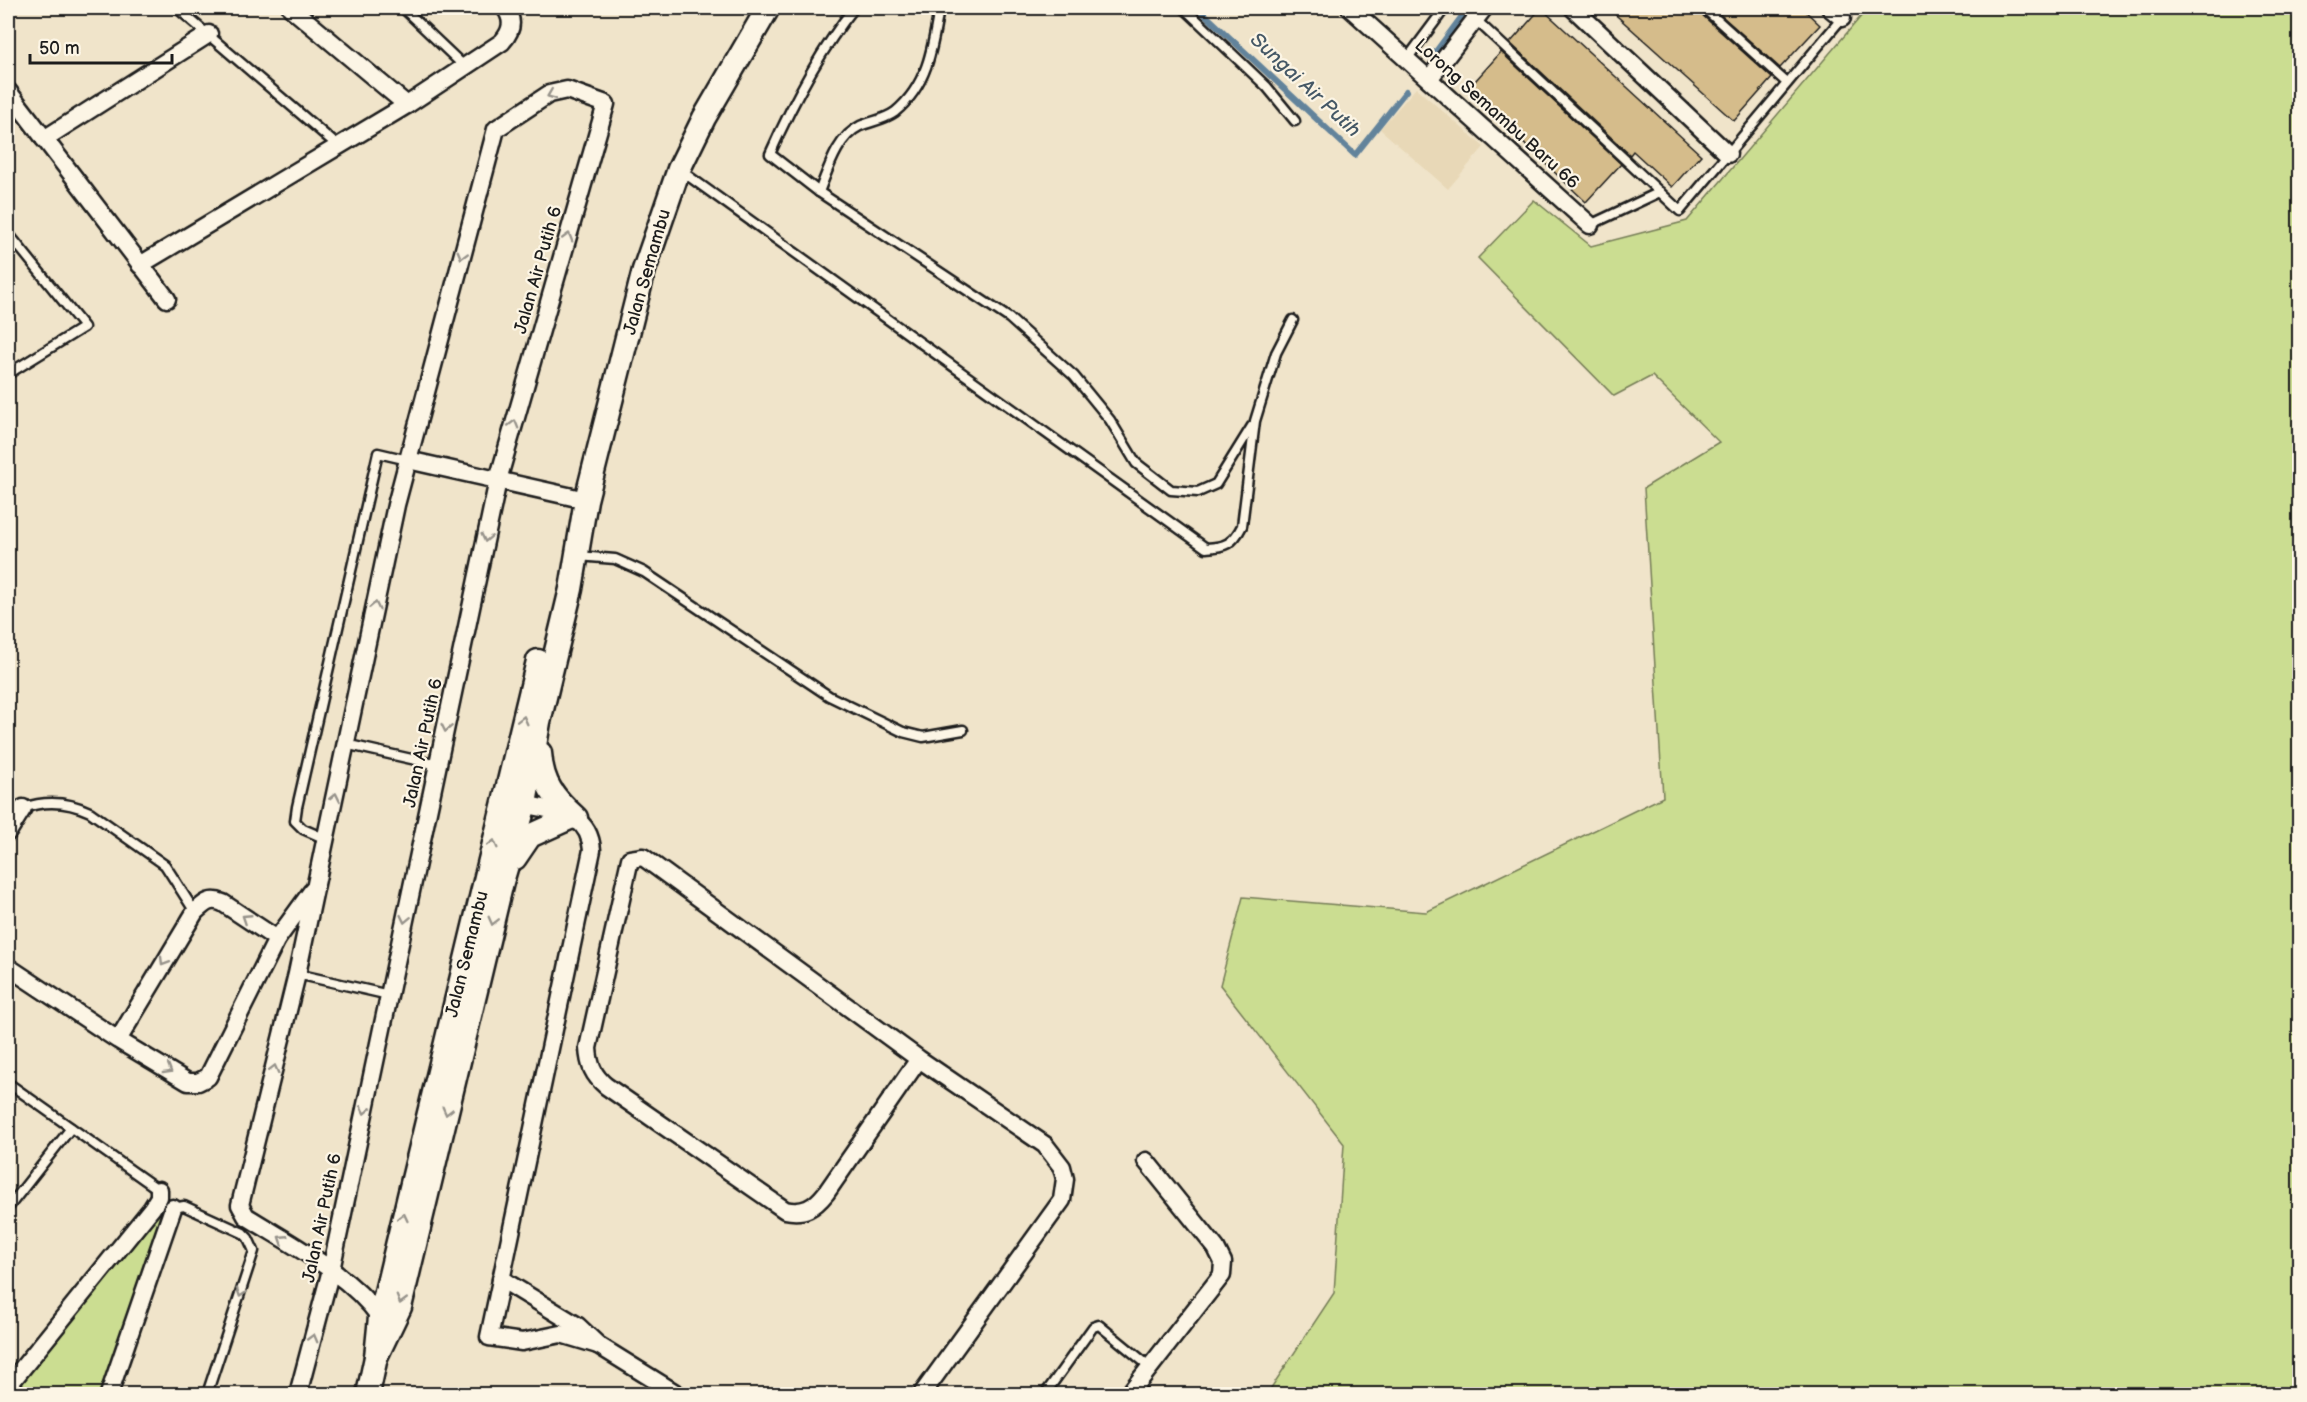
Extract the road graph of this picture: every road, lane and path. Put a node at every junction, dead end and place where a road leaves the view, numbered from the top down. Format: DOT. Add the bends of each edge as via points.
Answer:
graph roads {
  1 [pos="177,8"];
  2 [pos="291,8"];
  3 [pos="403,8"];
  4 [pos="505,8"];
  5 [pos="768,8"];
  6 [pos="854,8"];
  7 [pos="939,8"];
  8 [pos="1184,8"];
  9 [pos="1350,8"];
  10 [pos="1445,8"];
  11 [pos="1573,8"];
  12 [pos="1704,8"];
  13 [pos="1479,13"];
  14 [pos="1836,13"];
  15 [pos="209,34"];
  16 [pos="1407,59"];
  17 [pos="465,67"];
  18 [pos="1429,79"];
  19 [pos="1787,83"];
  20 [pos="8,91"];
  21 [pos="407,105"];
  22 [pos="1295,121"];
  23 [pos="44,139"];
  24 [pos="338,146"];
  25 [pos="1728,154"];
  26 [pos="679,170"];
  27 [pos="819,192"];
  28 [pos="1660,192"];
  29 [pos="1590,225"];
  30 [pos="8,233"];
  31 [pos="140,264"];
  32 [pos="167,299"];
  33 [pos="1293,320"];
  34 [pos="8,374"];
  35 [pos="1255,421"];
  36 [pos="408,460"];
  37 [pos="498,480"];
  38 [pos="586,500"];
  39 [pos="575,556"];
  40 [pos="539,722"];
  41 [pos="963,730"];
  42 [pos="345,744"];
  43 [pos="438,765"];
  44 [pos="509,777"];
  45 [pos="525,804"];
  46 [pos="23,808"];
  47 [pos="500,817"];
  48 [pos="574,818"];
  49 [pos="8,832"];
  50 [pos="326,839"];
  51 [pos="502,882"];
  52 [pos="316,884"];
  53 [pos="195,912"];
  54 [pos="277,939"];
  55 [pos="8,968"];
  56 [pos="297,974"];
  57 [pos="389,995"];
  58 [pos="118,1040"];
  59 [pos="919,1059"];
  60 [pos="8,1083"];
  61 [pos="71,1128"];
  62 [pos="1146,1161"];
  63 [pos="159,1190"];
  64 [pos="8,1208"];
  65 [pos="173,1208"];
  66 [pos="331,1270"];
  67 [pos="501,1279"];
  68 [pos="380,1317"];
  69 [pos="598,1345"];
  70 [pos="376,1357"];
  71 [pos="1149,1366"];
  72 [pos="8,1386"];
  73 [pos="109,1395"];
  74 [pos="207,1395"];
  75 [pos="298,1395"];
  76 [pos="368,1395"];
  77 [pos="677,1395"];
  78 [pos="922,1395"];
  79 [pos="1045,1395"];
  80 [pos="1129,1395"];
  1 -- 15 [label="lane"];
  2 -- 21 [label="street"];
  3 -- 17 [label="lane"];
  4 -- 17 [label="street" via="511,23 510,34"];
  5 -- 26 [label="main road, Jalan Semambu" via="704,118"];
  6 -- 27 [label="lane" via="791,105 770,154"];
  7 -- 27 [label="lane" via="932,55 916,88 895,112 860,126 845,138"];
  8 -- 22 [label="lane" via="1267,87"];
  9 -- 16 [label="street, Lorong Semambu Baru 66"];
  10 -- 16 [label="lane"];
  11 -- 25 [label="street"];
  12 -- 19 [label="lane"];
  13 -- 18 [label="street"];
  13 -- 28 [label="lane"];
  14 -- 19 [label="lane"];
  15 -- 23 [label="street"];
  15 -- 24 [label="lane"];
  16 -- 18 [label="street, Lorong Semambu Baru 66"];
  17 -- 21 [label="street"];
  18 -- 29 [label="street, Lorong Semambu Baru 66"];
  19 -- 25 [label="lane"];
  20 -- 23 [label="street"];
  21 -- 24 [label="street"];
  23 -- 31 [label="street"];
  24 -- 31 [label="street"];
  25 -- 28 [label="lane" via="1680,211"];
  26 -- 35 [label="lane" via="1206,548 1224,548 1235,540 1242,526"];
  26 -- 38 [label="main road, Jalan Semambu" via="644,270"];
  27 -- 35 [label="lane" via="1009,318 1074,376 1110,420 1136,463 1171,490 1198,492 1216,484"];
  28 -- 29 [label="lane"];
  30 -- 34 [label="lane" via="84,327"];
  31 -- 32 [label="street"];
  33 -- 35 [label="lane" via="1276,353"];
  36 -- 37 [label="street"];
  37 -- 36 [label="street, Jalan Air Putih 6, one-way" via="606,104 567,90 549,94 495,129"];
  42 -- 36 [label="street, one-way"];
  36 -- 50 [label="lane" via="378,453 297,807 296,821 303,829"];
  37 -- 38 [label="street"];
  37 -- 43 [label="street, Jalan Air Putih 6, one-way"];
  38 -- 39 [label="main road, Jalan Semambu"];
  39 -- 40 [label="main road, Jalan Semambu"];
  39 -- 41 [label="lane" via="615,559 644,572 830,696 903,732 923,737"];
  44 -- 39 [label="main road, Jalan Semambu, one-way" via="557,586"];
  40 -- 45 [label="main road, Jalan Semambu"];
  40 -- 48 [label="main road" via="545,785"];
  42 -- 43 [label="lane"];
  50 -- 42 [label="street, one-way"];
  43 -- 57 [label="street, Jalan Air Putih 6, one-way"];
  44 -- 45 [label="main road"];
  44 -- 47 [label="main road, Jalan Semambu"];
  45 -- 47 [label="main road"];
  45 -- 48 [label="street"];
  45 -- 51 [label="main road, Jalan Semambu"];
  46 -- 49 [label="street"];
  46 -- 53 [label="lane" via="44,801 79,807 90,813 165,865"];
  68 -- 47 [label="main road, Jalan Semambu, one-way"];
  48 -- 51 [label="main road" via="530,836"];
  48 -- 67 [label="street" via="586,826 592,849"];
  50 -- 52 [label="street"];
  51 -- 70 [label="main road, Jalan Semambu, one-way" via="400,1307"];
  52 -- 54 [label="street"];
  52 -- 56 [label="street"];
  54 -- 53 [label="street, one-way" via="214,899"];
  53 -- 58 [label="street, one-way"];
  58 -- 54 [label="street, one-way" via="188,1082 208,1077"];
  55 -- 58 [label="street"];
  56 -- 57 [label="lane"];
  66 -- 56 [label="street, one-way" via="246,1216 240,1205"];
  57 -- 66 [label="street, Jalan Air Putih 6, one-way"];
  59 -- 59 [label="street" via="826,1193 809,1210 785,1210 595,1076 588,1048 630,859 643,857"];
  59 -- 78 [label="street" via="1045,1145 1056,1156 1065,1179 1062,1200"];
  60 -- 61 [label="lane"];
  61 -- 63 [label="lane"];
  61 -- 64 [label="lane"];
  62 -- 71 [label="street" via="1216,1248 1222,1262 1222,1275"];
  63 -- 72 [label="street" via="152,1208"];
  65 -- 73 [label="street"];
  65 -- 74 [label="lane, one-way" via="184,1206 243,1233 254,1251"];
  66 -- 68 [label="street"];
  75 -- 66 [label="street, Jalan Air Putih 6, one-way"];
  67 -- 69 [label="street" via="578,1326"];
  67 -- 69 [label="street" via="489,1337 522,1342 561,1334"];
  68 -- 70 [label="main road, Jalan Semambu"];
  69 -- 77 [label="street"];
  70 -- 76 [label="main road, Jalan Semambu"];
  71 -- 79 [label="lane" via="1099,1325 1093,1327"];
  71 -- 80 [label="street"];
}
